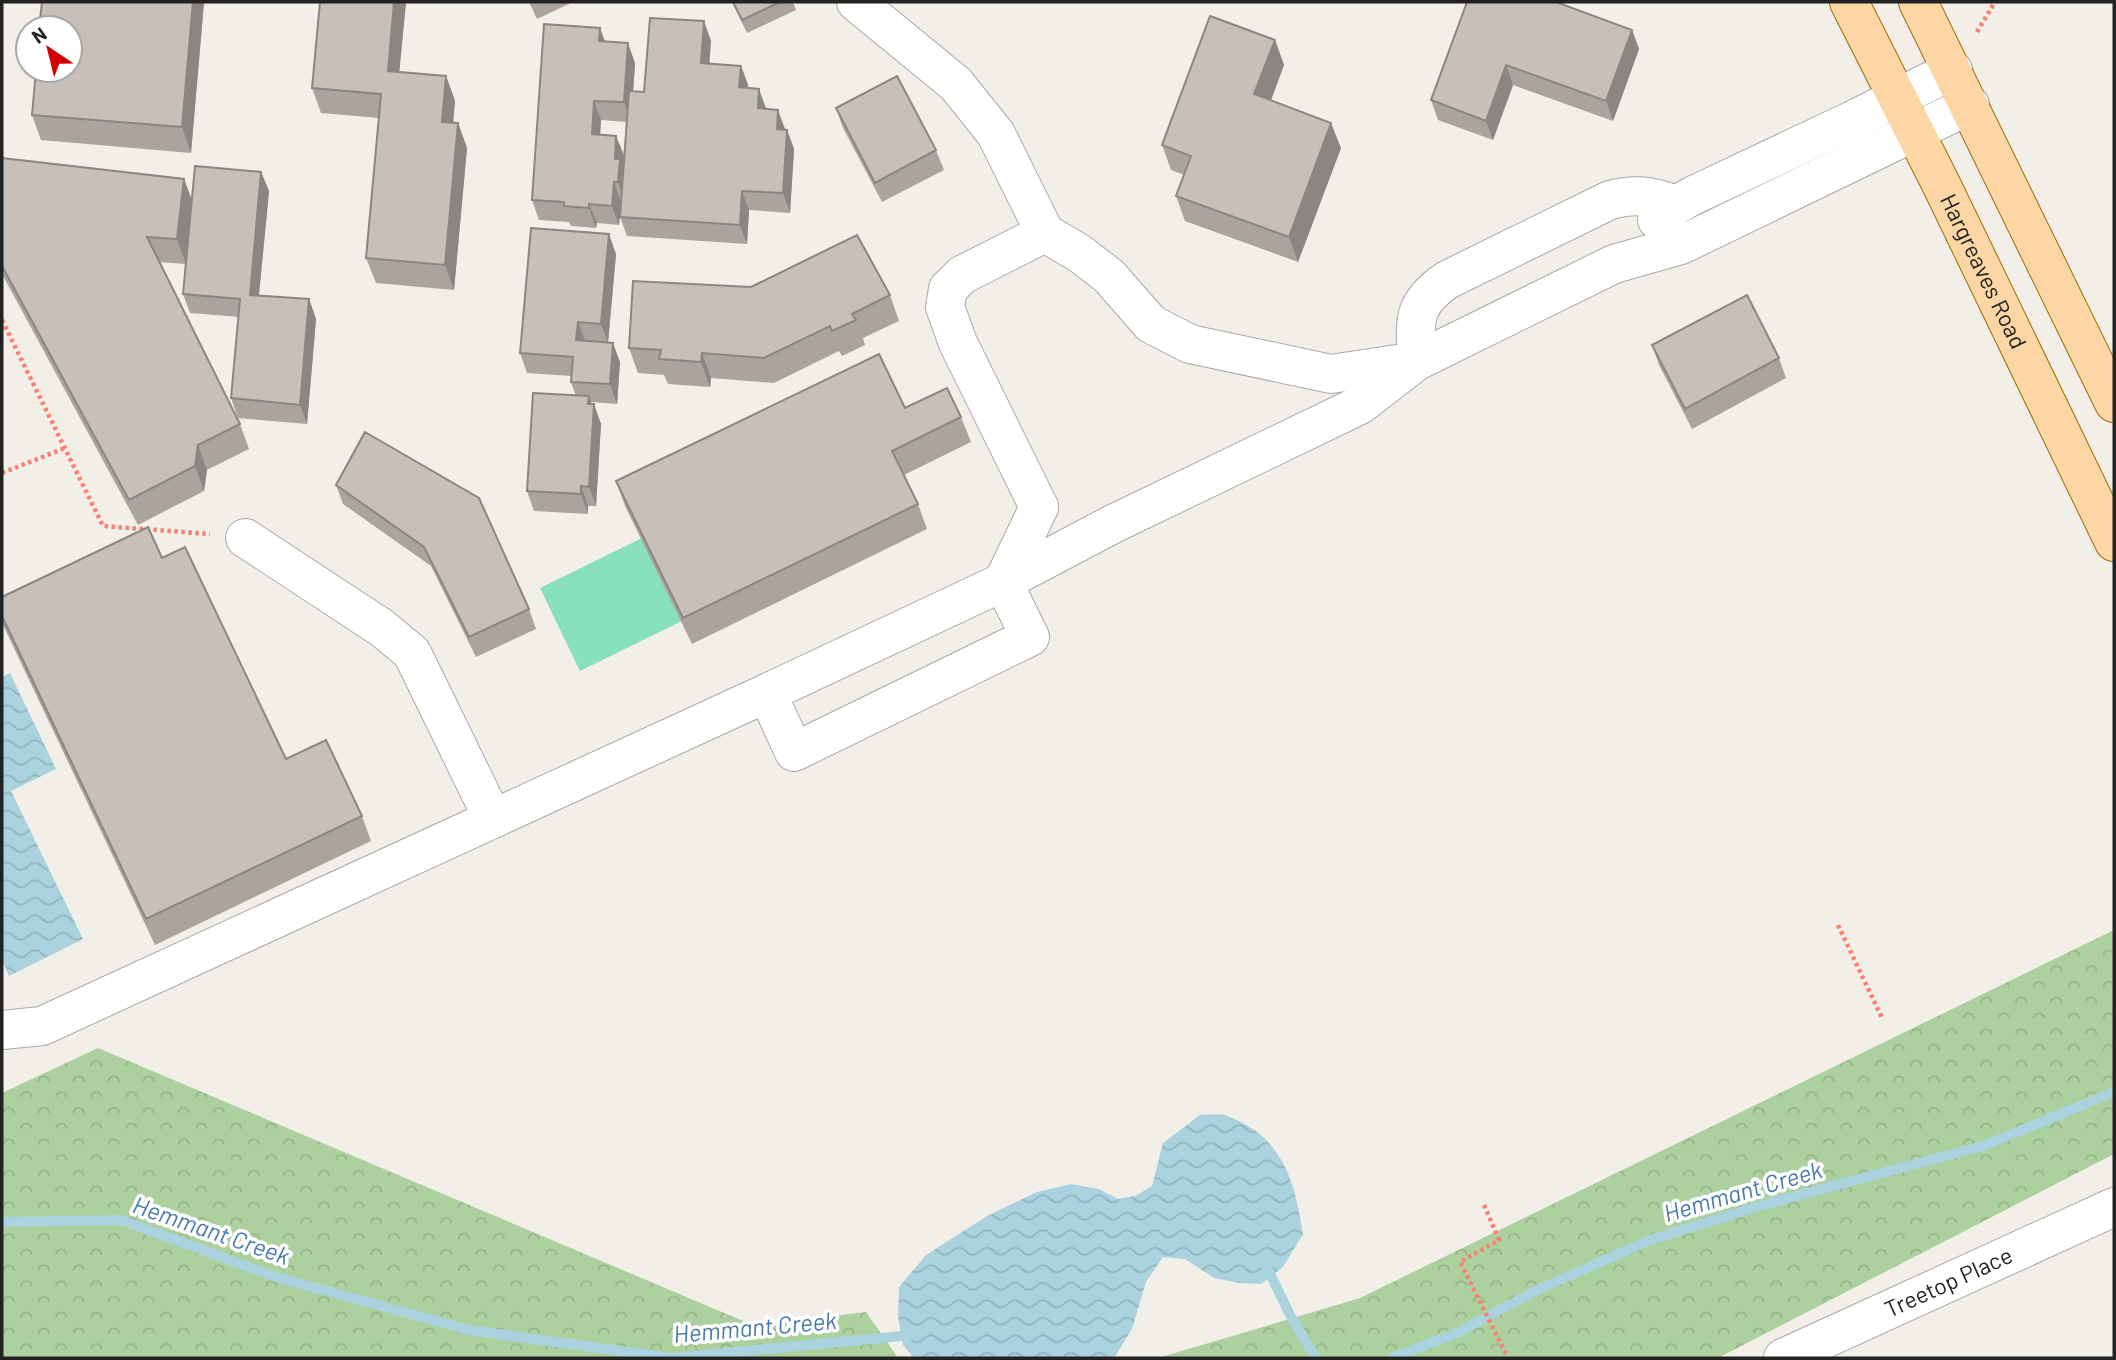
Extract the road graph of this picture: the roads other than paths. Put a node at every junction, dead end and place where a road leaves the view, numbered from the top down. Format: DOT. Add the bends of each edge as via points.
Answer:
graph roads {
  1 [pos="856,2"];
  2 [pos="1849,2"];
  3 [pos="1918,2"];
  4 [pos="1953,70"];
  5 [pos="1898,97"];
  6 [pos="1970,105"];
  7 [pos="1914,131"];
  8 [pos="1676,205"];
  9 [pos="1045,233"];
  10 [pos="1614,264"];
  11 [pos="1416,361"];
  12 [pos="2114,403"];
  13 [pos="1039,508"];
  14 [pos="1113,524"];
  15 [pos="245,538"];
  16 [pos="2114,542"];
  17 [pos="1003,582"];
  18 [pos="767,693"];
  19 [pos="493,819"];
  20 [pos="2,1030"];
  21 [pos="2114,1207"];
  22 [pos="1783,1358"];
  1 -- 9 [label="street" via="956,84 996,134"];
  2 -- 5 [label="main road, Hargreaves Road"];
  3 -- 4 [label="main road"];
  4 -- 5 [label="street"];
  4 -- 6 [label="main road"];
  5 -- 7 [label="main road, Hargreaves Road"];
  5 -- 8 [label="street"];
  6 -- 7 [label="street"];
  6 -- 12 [label="main road"];
  7 -- 10 [label="street" via="1681,245"];
  7 -- 16 [label="main road, Hargreaves Road"];
  8 -- 10 [label="street"];
  8 -- 11 [label="street" via="1640,195 1610,200 1447,280 1420,303 1415,319"];
  9 -- 11 [label="street" via="1109,276 1151,324 1189,344 1331,374"];
  9 -- 13 [label="street" via="962,275 948,289 945,307"];
  10 -- 11 [label="street"];
  11 -- 14 [label="street" via="1360,405"];
  13 -- 14 [label="street"];
  13 -- 17 [label="street"];
  14 -- 17 [label="street"];
  15 -- 19 [label="street" via="382,628 412,653"];
  17 -- 18 [label="street"];
  17 -- 18 [label="street" via="1030,637 794,752"];
  18 -- 19 [label="street"];
  19 -- 20 [label="street" via="42,1026"];
  21 -- 22 [label="street, Treetop Place"];
}
